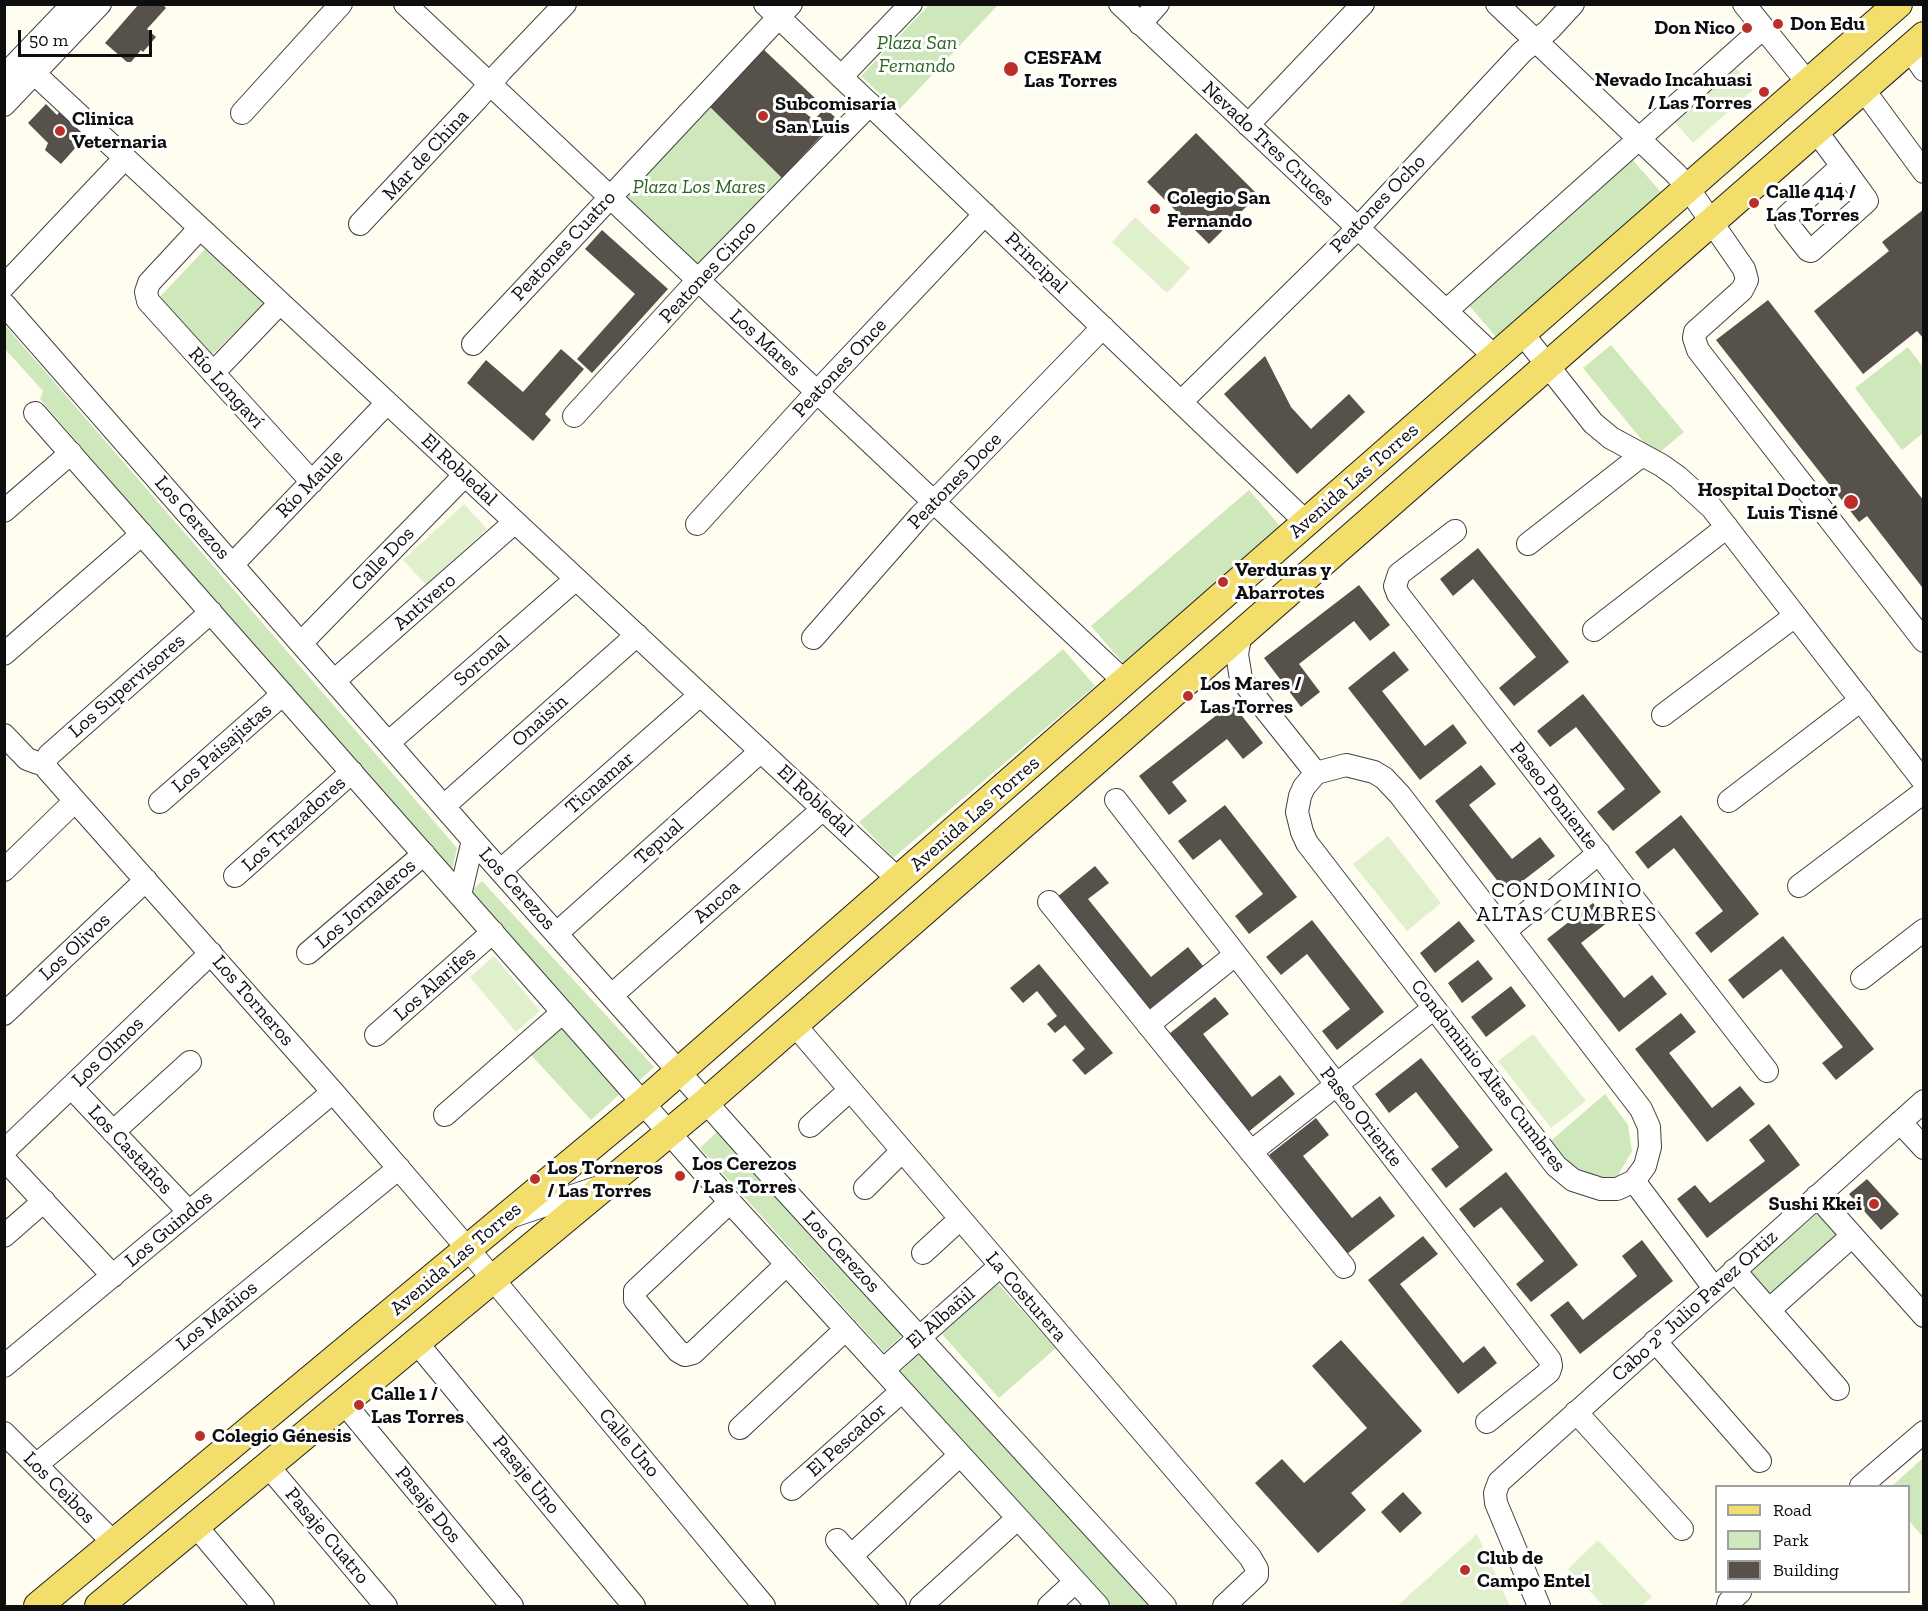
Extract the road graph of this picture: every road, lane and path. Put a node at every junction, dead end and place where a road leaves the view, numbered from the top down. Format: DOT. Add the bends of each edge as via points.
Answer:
graph roads {
  1 [pos="73,4"];
  2 [pos="100,4"];
  3 [pos="341,4"];
  4 [pos="405,4"];
  5 [pos="565,4"];
  6 [pos="911,4"];
  7 [pos="1120,4"];
  8 [pos="1158,4"];
  9 [pos="1363,4"];
  10 [pos="1497,4"];
  11 [pos="1574,4"];
  12 [pos="1744,4"];
  13 [pos="1898,4"];
  14 [pos="778,9"];
  15 [pos="1140,24"];
  16 [pos="1763,28"];
  17 [pos="1536,41"];
  18 [pos="1919,51"];
  19 [pos="1837,58"];
  20 [pos="20,70"];
  21 [pos="841,77"];
  22 [pos="1808,83"];
  23 [pos="490,84"];
  24 [pos="1863,89"];
  25 [pos="870,104"];
  26 [pos="4,105"];
  27 [pos="242,113"];
  28 [pos="1248,125"];
  29 [pos="1816,130"];
  30 [pos="1640,138"];
  31 [pos="125,159"];
  32 [pos="1842,166"];
  33 [pos="1923,172"];
  34 [pos="1688,188"];
  35 [pos="609,196"];
  36 [pos="985,214"];
  37 [pos="1712,223"];
  38 [pos="360,224"];
  39 [pos="200,228"];
  40 [pos="1358,228"];
  41 [pos="698,280"];
  42 [pos="4,286"];
  43 [pos="280,303"];
  44 [pos="4,304"];
  45 [pos="1446,311"];
  46 [pos="1102,327"];
  47 [pos="1522,333"];
  48 [pos="473,344"];
  49 [pos="1495,357"];
  50 [pos="1547,364"];
  51 [pos="213,373"];
  52 [pos="817,392"];
  53 [pos="1181,402"];
  54 [pos="387,403"];
  55 [pos="35,413"];
  56 [pos="574,416"];
  57 [pos="71,453"];
  58 [pos="1642,455"];
  59 [pos="465,475"];
  60 [pos="312,482"];
  61 [pos="1333,500"];
  62 [pos="934,502"];
  63 [pos="4,511"];
  64 [pos="515,522"];
  65 [pos="1307,523"];
  66 [pos="697,524"];
  67 [pos="1727,527"];
  68 [pos="1359,528"];
  69 [pos="1455,531"];
  70 [pos="142,534"];
  71 [pos="1528,544"];
  72 [pos="232,565"];
  73 [pos="576,579"];
  74 [pos="211,612"];
  75 [pos="1795,616"];
  76 [pos="1594,630"];
  77 [pos="1241,633"];
  78 [pos="637,635"];
  79 [pos="813,638"];
  80 [pos="1923,641"];
  81 [pos="301,643"];
  82 [pos="4,654"];
  83 [pos="1199,670"];
  84 [pos="1241,679"];
  85 [pos="334,681"];
  86 [pos="1125,682"];
  87 [pos="284,694"];
  88 [pos="700,695"];
  89 [pos="1861,700"];
  90 [pos="1102,703"];
  91 [pos="1663,715"];
  92 [pos="1126,734"];
  93 [pos="4,735"];
  94 [pos="388,743"];
  95 [pos="761,752"];
  96 [pos="45,762"];
  97 [pos="352,772"];
  98 [pos="1316,773"];
  99 [pos="1923,782"];
  100 [pos="1923,792"];
  101 [pos="1116,800"];
  102 [pos="75,801"];
  103 [pos="1730,801"];
  104 [pos="160,802"];
  105 [pos="444,806"];
  106 [pos="823,809"];
  107 [pos="473,840"];
  108 [pos="424,854"];
  109 [pos="1599,854"];
  110 [pos="4,870"];
  111 [pos="501,870"];
  112 [pos="235,876"];
  113 [pos="146,880"];
  114 [pos="899,880"];
  115 [pos="1799,886"];
  116 [pos="460,894"];
  117 [pos="1049,902"];
  118 [pos="1923,930"];
  119 [pos="1505,931"];
  120 [pos="493,932"];
  121 [pos="557,933"];
  122 [pos="211,953"];
  123 [pos="308,953"];
  124 [pos="1235,955"];
  125 [pos="1862,978"];
  126 [pos="612,995"];
  127 [pos="1434,1008"];
  128 [pos="564,1012"];
  129 [pos="4,1014"];
  130 [pos="794,1024"];
  131 [pos="1148,1025"];
  132 [pos="376,1035"];
  133 [pos="190,1062"];
  134 [pos="680,1071"];
  135 [pos="1767,1071"];
  136 [pos="1336,1085"];
  137 [pos="71,1087"];
  138 [pos="850,1090"];
  139 [pos="333,1092"];
  140 [pos="1923,1101"];
  141 [pos="706,1102"];
  142 [pos="643,1103"];
  143 [pos="445,1115"];
  144 [pos="1900,1122"];
  145 [pos="810,1126"];
  146 [pos="113,1132"];
  147 [pos="670,1133"];
  148 [pos="1923,1148"];
  149 [pos="4,1151"];
  150 [pos="902,1151"];
  151 [pos="1251,1152"];
  152 [pos="4,1159"];
  153 [pos="399,1168"];
  154 [pos="1634,1181"];
  155 [pos="607,1185"];
  156 [pos="865,1188"];
  157 [pos="1817,1196"];
  158 [pos="44,1201"];
  159 [pos="730,1202"];
  160 [pos="189,1212"];
  161 [pos="503,1219"];
  162 [pos="960,1219"];
  163 [pos="4,1236"];
  164 [pos="1852,1236"];
  165 [pos="468,1249"];
  166 [pos="923,1253"];
  167 [pos="787,1264"];
  168 [pos="1000,1266"];
  169 [pos="1344,1268"];
  170 [pos="1734,1270"];
  171 [pos="113,1276"];
  172 [pos="494,1280"];
  173 [pos="1714,1288"];
  174 [pos="1769,1310"];
  175 [pos="1923,1316"];
  176 [pos="846,1329"];
  177 [pos="920,1337"];
  178 [pos="1655,1341"];
  179 [pos="417,1343"];
  180 [pos="4,1366"];
  181 [pos="883,1370"];
  182 [pos="1838,1389"];
  183 [pos="902,1391"];
  184 [pos="344,1403"];
  185 [pos="1576,1412"];
  186 [pos="1487,1422"];
  187 [pos="740,1428"];
  188 [pos="1923,1432"];
  189 [pos="4,1433"];
  190 [pos="960,1455"];
  191 [pos="1760,1461"];
  192 [pos="36,1465"];
  193 [pos="268,1466"];
  194 [pos="1862,1485"];
  195 [pos="792,1489"];
  196 [pos="1018,1518"];
  197 [pos="196,1526"];
  198 [pos="1682,1529"];
  199 [pos="114,1543"];
  200 [pos="1075,1582"];
  201 [pos="38,1606"];
  202 [pos="99,1606"];
  203 [pos="263,1606"];
  204 [pos="386,1606"];
  205 [pos="512,1606"];
  206 [pos="634,1606"];
  207 [pos="764,1606"];
  208 [pos="895,1606"];
  209 [pos="921,1606"];
  210 [pos="1049,1606"];
  211 [pos="1098,1606"];
  212 [pos="1165,1606"];
  213 [pos="1224,1606"];
  214 [pos="1539,1606"];
  1 -- 20 [label="street"];
  2 -- 20 [label="street"];
  3 -- 27 [label="street"];
  4 -- 23 [label="street, Los Mares"];
  5 -- 23 [label="street, Mar de China"];
  6 -- 21 [label="street"];
  7 -- 15 [label="street, Nevado Tres Cruces"];
  8 -- 15 [label="street"];
  9 -- 28 [label="street"];
  10 -- 17 [label="street"];
  11 -- 17 [label="street, Peatones Ocho"];
  12 -- 16 [label="street"];
  13 -- 19 [label="main road, Avenida Las Torres"];
  14 -- 21 [label="street, Principal"];
  14 -- 35 [label="street, Peatones Cuatro"];
  15 -- 28 [label="street, Nevado Tres Cruces"];
  16 -- 22 [label="street"];
  16 -- 30 [label="street"];
  17 -- 30 [label="street"];
  17 -- 40 [label="street, Peatones Ocho"];
  18 -- 24 [label="main road, Avenida Las Torres"];
  19 -- 22 [label="main road, Avenida Las Torres"];
  19 -- 24 [label="main road"];
  20 -- 26 [label="street"];
  20 -- 31 [label="street, El Robledal"];
  21 -- 25 [label="street, Principal"];
  22 -- 34 [label="main road, Avenida Las Torres"];
  23 -- 35 [label="street, Los Mares"];
  23 -- 38 [label="street, Mar de China"];
  24 -- 29 [label="main road, Avenida Las Torres"];
  24 -- 33 [label="street"];
  25 -- 36 [label="street, Principal"];
  25 -- 41 [label="street, Peatones Cinco"];
  28 -- 40 [label="street, Nevado Tres Cruces"];
  29 -- 32 [label="street"];
  29 -- 37 [label="main road, Avenida Las Torres"];
  30 -- 34 [label="street"];
  30 -- 45 [label="street"];
  31 -- 39 [label="street, El Robledal"];
  31 -- 42 [label="street"];
  34 -- 37 [label="street"];
  34 -- 47 [label="main road, Avenida Las Torres"];
  35 -- 41 [label="street, Los Mares"];
  35 -- 48 [label="street, Peatones Cuatro"];
  36 -- 46 [label="street, Principal"];
  36 -- 52 [label="street, Peatones Once"];
  37 -- 50 [label="main road, Avenida Las Torres"];
  37 -- 80 [label="street" via="1744,269 1747,280 1742,290 1695,332 1698,350"];
  39 -- 43 [label="street, El Robledal"];
  39 -- 51 [label="street, Río Longaví" via="152,279 146,292 151,305"];
  40 -- 45 [label="street, Nevado Tres Cruces"];
  40 -- 53 [label="street, Peatones Ocho"];
  41 -- 52 [label="street, Los Mares"];
  41 -- 56 [label="street, Peatones Cinco"];
  43 -- 51 [label="street"];
  43 -- 54 [label="street, El Robledal"];
  44 -- 72 [label="street, Los Cerezos"];
  45 -- 49 [label="street, Nevado Tres Cruces"];
  46 -- 53 [label="street, Principal"];
  46 -- 62 [label="street, Peatones Doce"];
  47 -- 49 [label="main road, Avenida Las Torres"];
  47 -- 50 [label="street"];
  49 -- 61 [label="main road, Avenida Las Torres"];
  50 -- 58 [label="street" via="1597,428"];
  50 -- 68 [label="main road, Avenida Las Torres"];
  51 -- 60 [label="street, Río Longaví"];
  52 -- 62 [label="street, Los Mares"];
  52 -- 66 [label="street, Peatones Once"];
  53 -- 65 [label="street, Principal"];
  54 -- 59 [label="street, El Robledal"];
  54 -- 60 [label="street, Río Maule"];
  55 -- 57 [label="street"];
  57 -- 63 [label="street"];
  57 -- 70 [label="street"];
  58 -- 67 [label="street" via="1695,491"];
  58 -- 71 [label="street"];
  59 -- 64 [label="street, El Robledal"];
  59 -- 81 [label="street, Calle Dos"];
  60 -- 72 [label="street, Río Maule"];
  61 -- 65 [label="main road, Avenida Las Torres"];
  61 -- 68 [label="main road" via="1352,510"];
  62 -- 79 [label="street, Peatones Doce"];
  62 -- 86 [label="street, Los Mares"];
  64 -- 73 [label="street, El Robledal"];
  64 -- 85 [label="street, Antivero"];
  65 -- 86 [label="main road, Avenida Las Torres"];
  67 -- 75 [label="street"];
  67 -- 76 [label="street"];
  68 -- 77 [label="main road, Avenida Las Torres"];
  69 -- 109 [label="street, Paseo Poniente" via="1399,574 1396,590"];
  70 -- 74 [label="street"];
  70 -- 82 [label="street"];
  72 -- 81 [label="street, Los Cerezos"];
  73 -- 78 [label="street, El Robledal"];
  73 -- 94 [label="street, Soronal"];
  74 -- 87 [label="street"];
  74 -- 96 [label="street, Los Supervisores"];
  75 -- 89 [label="street"];
  75 -- 91 [label="street"];
  77 -- 83 [label="main road, Avenida Las Torres"];
  77 -- 84 [label="street" via="1237,654"];
  78 -- 88 [label="street, El Robledal"];
  78 -- 105 [label="street, Onaisin"];
  81 -- 85 [label="street, Los Cerezos"];
  83 -- 84 [label="street" via="1218,671"];
  83 -- 92 [label="main road, Avenida Las Torres"];
  84 -- 98 [label="street"];
  85 -- 94 [label="street, Los Cerezos"];
  86 -- 90 [label="main road, Avenida Las Torres"];
  87 -- 97 [label="street"];
  87 -- 104 [label="street, Los Paisajistas"];
  88 -- 95 [label="street, El Robledal"];
  88 -- 111 [label="street, Ticnamar"];
  89 -- 99 [label="street"];
  89 -- 103 [label="street"];
  90 -- 92 [label="main road" via="1101,715 1107,725"];
  90 -- 114 [label="main road, Avenida Las Torres"];
  92 -- 130 [label="main road, Avenida Las Torres"];
  93 -- 96 [label="street" via="27,759"];
  94 -- 105 [label="street, Los Cerezos"];
  95 -- 106 [label="street, El Robledal"];
  95 -- 121 [label="street, Tepual"];
  96 -- 102 [label="street, Los Torneros"];
  97 -- 108 [label="street"];
  97 -- 112 [label="street, Los Trazadores"];
  98 -- 119 [label="street" via="1346,765 1365,768 1384,778"];
  98 -- 127 [label="street, Condominio Altas Cumbres" via="1304,787 1298,804 1298,820 1307,843"];
  100 -- 115 [label="street"];
  101 -- 124 [label="street, Paseo Oriente"];
  102 -- 110 [label="street"];
  102 -- 113 [label="street, Los Torneros"];
  105 -- 107 [label="street, Los Cerezos"];
  106 -- 114 [label="street, El Robledal"];
  106 -- 126 [label="street, Ancoa"];
  107 -- 111 [label="street, Los Cerezos"];
  107 -- 116 [label="street, Los Cerezos"];
  108 -- 116 [label="street"];
  108 -- 123 [label="street, Los Jornaleros"];
  109 -- 119 [label="street"];
  109 -- 135 [label="street, Paseo Poniente"];
  111 -- 121 [label="street, Los Cerezos"];
  113 -- 122 [label="street, Los Torneros"];
  113 -- 129 [label="street, Los Olivos"];
  114 -- 134 [label="main road, Avenida Las Torres"];
  116 -- 120 [label="street"];
  117 -- 131 [label="street"];
  118 -- 125 [label="street"];
  119 -- 154 [label="street" via="1646,1117 1651,1137 1649,1157"];
  120 -- 128 [label="street"];
  120 -- 132 [label="street, Los Alarifes"];
  121 -- 126 [label="street, Los Cerezos"];
  122 -- 137 [label="street, Los Olmos"];
  122 -- 139 [label="street, Los Torneros"];
  124 -- 131 [label="street"];
  124 -- 136 [label="street, Paseo Oriente"];
  126 -- 134 [label="street, Los Cerezos"];
  127 -- 136 [label="street"];
  127 -- 154 [label="street, Condominio Altas Cumbres" via="1563,1174 1601,1190 1617,1189"];
  128 -- 142 [label="street"];
  128 -- 143 [label="street"];
  130 -- 138 [label="street, La Costurera"];
  130 -- 141 [label="main road, Avenida Las Torres"];
  131 -- 151 [label="street"];
  133 -- 146 [label="street"];
  134 -- 141 [label="street, Los Cerezos"];
  134 -- 142 [label="main road, Avenida Las Torres"];
  136 -- 151 [label="street"];
  136 -- 186 [label="street, Paseo Oriente" via="1551,1363 1549,1372"];
  137 -- 146 [label="street, Los Castaños"];
  137 -- 149 [label="street, Los Olmos"];
  138 -- 145 [label="street"];
  138 -- 150 [label="street, La Costurera"];
  139 -- 153 [label="street, Los Torneros"];
  139 -- 160 [label="street, Los Guindos"];
  140 -- 144 [label="street, Cabo 2º Julio Pavez Ortiz"];
  141 -- 147 [label="main road, Avenida Las Torres"];
  141 -- 177 [label="street, Los Cerezos"];
  142 -- 147 [label="street"];
  142 -- 161 [label="main road, Avenida Las Torres"];
  144 -- 148 [label="street"];
  144 -- 157 [label="street, Cabo 2º Julio Pavez Ortiz"];
  146 -- 160 [label="street, Los Castaños"];
  147 -- 155 [label="main road, Avenida Las Torres"];
  147 -- 159 [label="street"];
  150 -- 156 [label="street"];
  150 -- 162 [label="street, La Costurera"];
  151 -- 169 [label="street"];
  152 -- 158 [label="street"];
  153 -- 165 [label="street, Los Torneros"];
  153 -- 192 [label="street, Los Mañios"];
  154 -- 173 [label="street"];
  155 -- 161 [label="street"];
  155 -- 172 [label="main road, Avenida Las Torres"];
  157 -- 164 [label="street"];
  157 -- 170 [label="street, Cabo 2º Julio Pavez Ortiz"];
  158 -- 163 [label="street"];
  158 -- 171 [label="street"];
  159 -- 167 [label="street"];
  159 -- 167 [label="street" via="635,1291 635,1300 678,1351 685,1355 693,1353"];
  160 -- 171 [label="street, Los Guindos"];
  161 -- 165 [label="main road, Avenida Las Torres"];
  162 -- 166 [label="street"];
  162 -- 168 [label="street, La Costurera"];
  164 -- 174 [label="street"];
  164 -- 175 [label="street"];
  165 -- 172 [label="street, Los Torneros"];
  165 -- 199 [label="main road, Avenida Las Torres"];
  167 -- 176 [label="street"];
  168 -- 177 [label="street, El Albañil"];
  168 -- 213 [label="street, La Costurera" via="1250,1557 1257,1575"];
  170 -- 173 [label="street, Cabo 2º Julio Pavez Ortiz"];
  170 -- 174 [label="street"];
  171 -- 180 [label="street, Los Guindos"];
  172 -- 179 [label="main road, Avenida Las Torres"];
  172 -- 207 [label="street, Calle Uno"];
  173 -- 178 [label="street, Cabo 2º Julio Pavez Ortiz"];
  174 -- 182 [label="street"];
  176 -- 181 [label="street"];
  176 -- 187 [label="street"];
  177 -- 181 [label="street, El Albañil"];
  177 -- 212 [label="street, Los Cerezos"];
  178 -- 185 [label="street, Cabo 2º Julio Pavez Ortiz"];
  178 -- 191 [label="street"];
  179 -- 184 [label="main road, Avenida Las Torres"];
  179 -- 206 [label="street, Pasaje Uno"];
  181 -- 183 [label="street"];
  183 -- 190 [label="street"];
  183 -- 195 [label="street, El Pescador"];
  184 -- 193 [label="main road, Avenida Las Torres"];
  184 -- 205 [label="street, Pasaje Dos"];
  185 -- 198 [label="street"];
  185 -- 214 [label="street, Cabo 2º Julio Pavez Ortiz" via="1502,1478 1496,1489 1496,1503"];
  188 -- 194 [label="street"];
  189 -- 192 [label="street, Los Ceibos"];
  190 -- 196 [label="street"];
  190 -- 208 [label="street" via="844,1548"];
  192 -- 199 [label="street, Los Ceibos"];
  193 -- 197 [label="main road, Avenida Las Torres"];
  193 -- 204 [label="street, Pasaje Cuatro"];
  196 -- 200 [label="street"];
  196 -- 209 [label="street"];
  197 -- 202 [label="main road, Avenida Las Torres"];
  197 -- 203 [label="street"];
  199 -- 201 [label="main road, Avenida Las Torres"];
  200 -- 210 [label="street"];
  200 -- 211 [label="street"];
}
